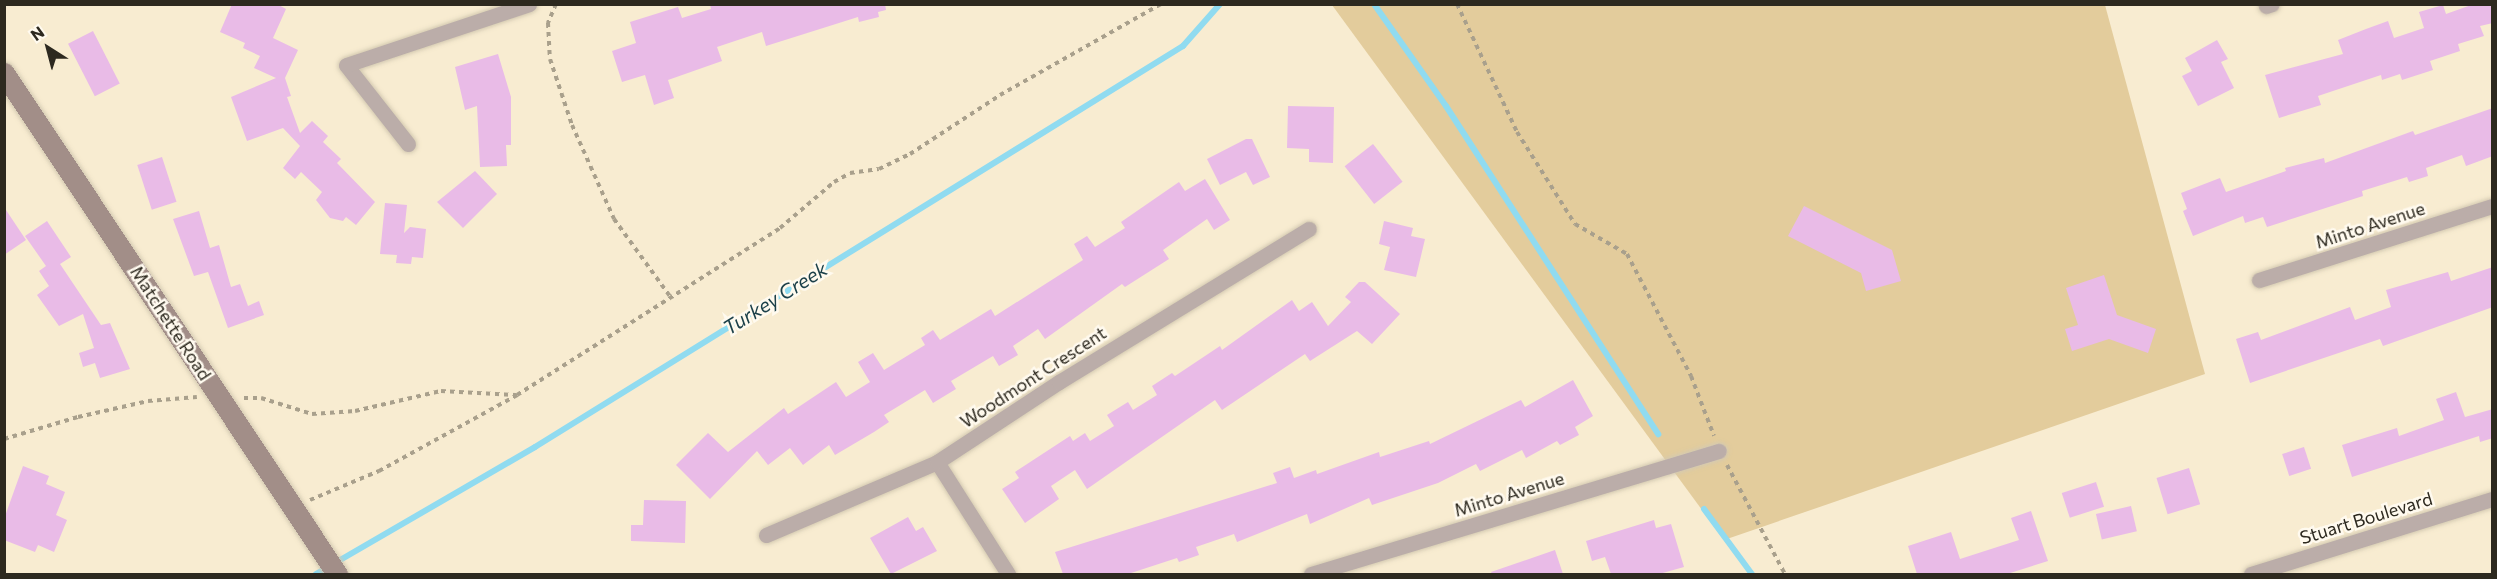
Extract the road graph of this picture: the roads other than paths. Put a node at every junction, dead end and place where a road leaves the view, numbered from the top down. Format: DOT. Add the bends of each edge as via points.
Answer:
graph roads {
  1 [pos="529,4"];
  2 [pos="4,73"];
  3 [pos="408,144"];
  4 [pos="2493,206"];
  5 [pos="1309,229"];
  6 [pos="2259,280"];
  7 [pos="1719,451"];
  8 [pos="937,462"];
  9 [pos="2493,499"];
  10 [pos="766,535"];
  11 [pos="2259,573"];
  12 [pos="337,574"];
  13 [pos="1008,574"];
  14 [pos="1311,574"];
  1 -- 3 [label="street" via="346,65"];
  2 -- 12 [label="street, Matchette Road"];
  4 -- 6 [label="street, Minto Avenue"];
  5 -- 8 [label="street, Woodmont Crescent" via="1059,381"];
  7 -- 14 [label="street, Minto Avenue"];
  8 -- 10 [label="street, Woodmont Crescent"];
  8 -- 13 [label="street"];
  9 -- 11 [label="street, Stuart Boulevard"];
}
